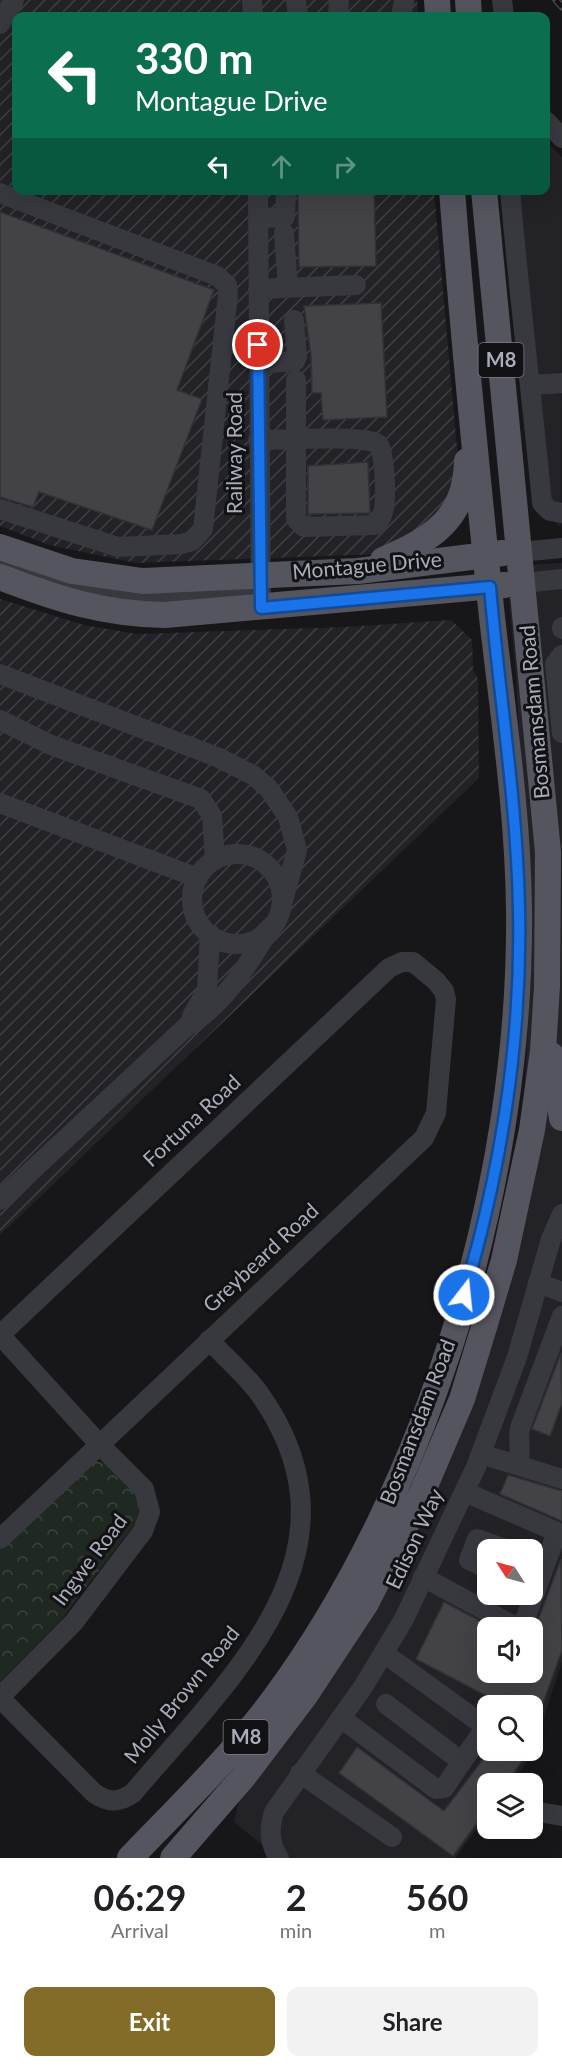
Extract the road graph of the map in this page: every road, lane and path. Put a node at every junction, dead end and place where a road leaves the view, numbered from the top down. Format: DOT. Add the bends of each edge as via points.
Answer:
graph roads {
  1 [pos="14,0"];
  2 [pos="0,24"];
  3 [pos="550,125"];
  4 [pos="562,138"];
  5 [pos="0,193"];
  6 [pos="258,195"];
  7 [pos="286,195"];
  8 [pos="452,195"];
  9 [pos="484,195"];
  10 [pos="510,195"];
  11 [pos="258,218"];
  12 [pos="284,234"];
  13 [pos="356,285"];
  14 [pos="288,288"];
  15 [pos="258,290"];
  16 [pos="294,320"];
  17 [pos="258,364"];
  18 [pos="467,369"];
  19 [pos="296,380"];
  20 [pos="562,383"];
  21 [pos="531,385"];
  22 [pos="296,439"];
  23 [pos="258,440"];
  24 [pos="0,509"];
  25 [pos="562,513"];
  26 [pos="0,547"];
  27 [pos="562,548"];
  28 [pos="520,552"];
  29 [pos="486,555"];
  30 [pos="0,561"];
  31 [pos="358,571"];
  32 [pos="260,575"];
  33 [pos="0,577"];
  34 [pos="562,579"];
  35 [pos="506,585"];
  36 [pos="261,608"];
  37 [pos="562,655"];
  38 [pos="0,674"];
  39 [pos="0,720"];
  40 [pos="562,733"];
  41 [pos="0,803"];
  42 [pos="215,860"];
  43 [pos="198,878"];
  44 [pos="281,908"];
  45 [pos="269,930"];
  46 [pos="210,934"];
  47 [pos="424,969"];
  48 [pos="547,986"];
  49 [pos="186,1027"];
  50 [pos="561,1113"];
  51 [pos="0,1200"];
  52 [pos="562,1214"];
  53 [pos="538,1283"];
  54 [pos="562,1292"];
  55 [pos="562,1316"];
  56 [pos="0,1335"];
  57 [pos="209,1340"];
  58 [pos="99,1444"];
  59 [pos="481,1454"];
  60 [pos="517,1464"];
  61 [pos="562,1479"];
  62 [pos="465,1492"];
  63 [pos="0,1539"];
  64 [pos="477,1539"];
  65 [pos="543,1556"];
  66 [pos="477,1564"];
  67 [pos="423,1577"];
  68 [pos="529,1605"];
  69 [pos="385,1654"];
  70 [pos="0,1697"];
  71 [pos="386,1704"];
  72 [pos="340,1718"];
  73 [pos="462,1762"];
  74 [pos="300,1773"];
  75 [pos="543,1813"];
  76 [pos="562,1816"];
  77 [pos="392,1837"];
  78 [pos="130,1858"];
  79 [pos="172,1858"];
  80 [pos="279,1858"];
  1 -- 2 [label="street"];
  3 -- 4 [label="street"];
  5 -- 24 [label="street" via="217,276 227,285 228,294 203,529 198,536 182,544 118,547"];
  6 -- 11 [label="street, Railway Road"];
  7 -- 11 [label="street" via="285,217"];
  8 -- 18 [label="main road, Bosmansdam Road / M8"];
  9 -- 28 [label="main road, Bosmansdam Road / M8"];
  10 -- 21 [label="street"];
  11 -- 15 [label="street, Railway Road"];
  12 -- 14 [label="street"];
  13 -- 14 [label="street"];
  14 -- 15 [label="street"];
  15 -- 17 [label="street, Railway Road"];
  16 -- 17 [label="street" via="295,361"];
  17 -- 23 [label="street, Railway Road"];
  18 -- 29 [label="main road, Bosmansdam Road / M8"];
  18 -- 31 [label="main road" via="467,466 458,506 426,540"];
  19 -- 22 [label="street"];
  20 -- 21 [label="street"];
  21 -- 25 [label="street" via="542,503 550,511"];
  22 -- 22 [label="street" via="296,519 300,525 380,522 386,485 379,444 366,440"];
  22 -- 23 [label="street"];
  23 -- 32 [label="street, Railway Road"];
  26 -- 32 [label="main road, Montague Drive" via="72,571 120,580"];
  27 -- 28 [label="street"];
  28 -- 29 [label="main road, Montague Drive"];
  28 -- 35 [label="main road, Bosmansdam Road / M8"];
  29 -- 31 [label="main road, Montague Drive"];
  29 -- 35 [label="main road, Bosmansdam Road / M8"];
  30 -- 32 [label="street" via="106,598 134,601 233,594"];
  31 -- 32 [label="main road, Montague Drive"];
  32 -- 36 [label="street, Railway Road"];
  33 -- 36 [label="main road, Montague Drive" via="70,603 127,615"];
  34 -- 35 [label="street"];
  35 -- 36 [label="main road, Montague Drive"];
  35 -- 48 [label="main road, Bosmansdam Road / M8" via="548,852"];
  35 -- 78 [label="main road, Bosmansdam Road / M8" via="514,696 511,777 519,911 514,1051 507,1110 477,1250 435,1387 375,1529 339,1597 278,1694 246,1736"];
  37 -- 40 [label="street" via="555,664"];
  38 -- 44 [label="street" via="217,757 269,789 288,817 297,850"];
  39 -- 42 [label="street" via="51,745 201,799 212,816"];
  41 -- 43 [label="street"];
  42 -- 43 [label="street"];
  42 -- 44 [label="street" via="244,854 264,863 278,879"];
  43 -- 46 [label="street" via="192,900 195,913"];
  44 -- 45 [label="street"];
  45 -- 46 [label="street" via="247,943 234,944"];
  45 -- 49 [label="street" via="220,999"];
  46 -- 49 [label="street" via="207,990"];
  47 -- 56 [label="street, Fortuna Road" via="413,962 389,968"];
  47 -- 57 [label="street, Greybeard Road" via="444,991 446,999 436,1113 430,1130"];
  48 -- 50 [label="main road" via="551,1063"];
  48 -- 79 [label="main road, Bosmansdam Road / M8" via="532,1130 504,1260 462,1399 435,1462 366,1603 244,1776"];
  49 -- 51 [label="street"];
  52 -- 53 [label="street, Edison Way"];
  53 -- 54 [label="street"];
  53 -- 59 [label="street, Edison Way" via="517,1358"];
  55 -- 60 [label="street" via="520,1428 522,1452"];
  56 -- 58 [label="street, Ingwe Road"];
  57 -- 58 [label="street, Greybeard Road"];
  57 -- 70 [label="street, Molly Brown Road" via="258,1393 298,1472 298,1548 288,1586 264,1631 236,1672 133,1793 117,1802 94,1793"];
  58 -- 63 [label="street, Greybeard Road"];
  58 -- 70 [label="street, Ingwe Road" via="144,1490 149,1520 74,1622"];
  59 -- 60 [label="street"];
  59 -- 62 [label="street, Edison Way"];
  60 -- 61 [label="street"];
  62 -- 65 [label="street" via="556,1531 557,1536"];
  62 -- 67 [label="street, Edison Way"];
  64 -- 66 [label="street" via="469,1560"];
  67 -- 68 [label="street" via="520,1628"];
  67 -- 69 [label="street, Edison Way"];
  69 -- 72 [label="street, Edison Way"];
  69 -- 73 [label="street" via="482,1723 483,1731"];
  71 -- 73 [label="street"];
  72 -- 73 [label="street" via="439,1790"];
  72 -- 74 [label="street, Edison Way"];
  74 -- 77 [label="street"];
  74 -- 80 [label="street, Edison Way" via="274,1812 270,1825 271,1841"];
  75 -- 76 [label="street"];
}
